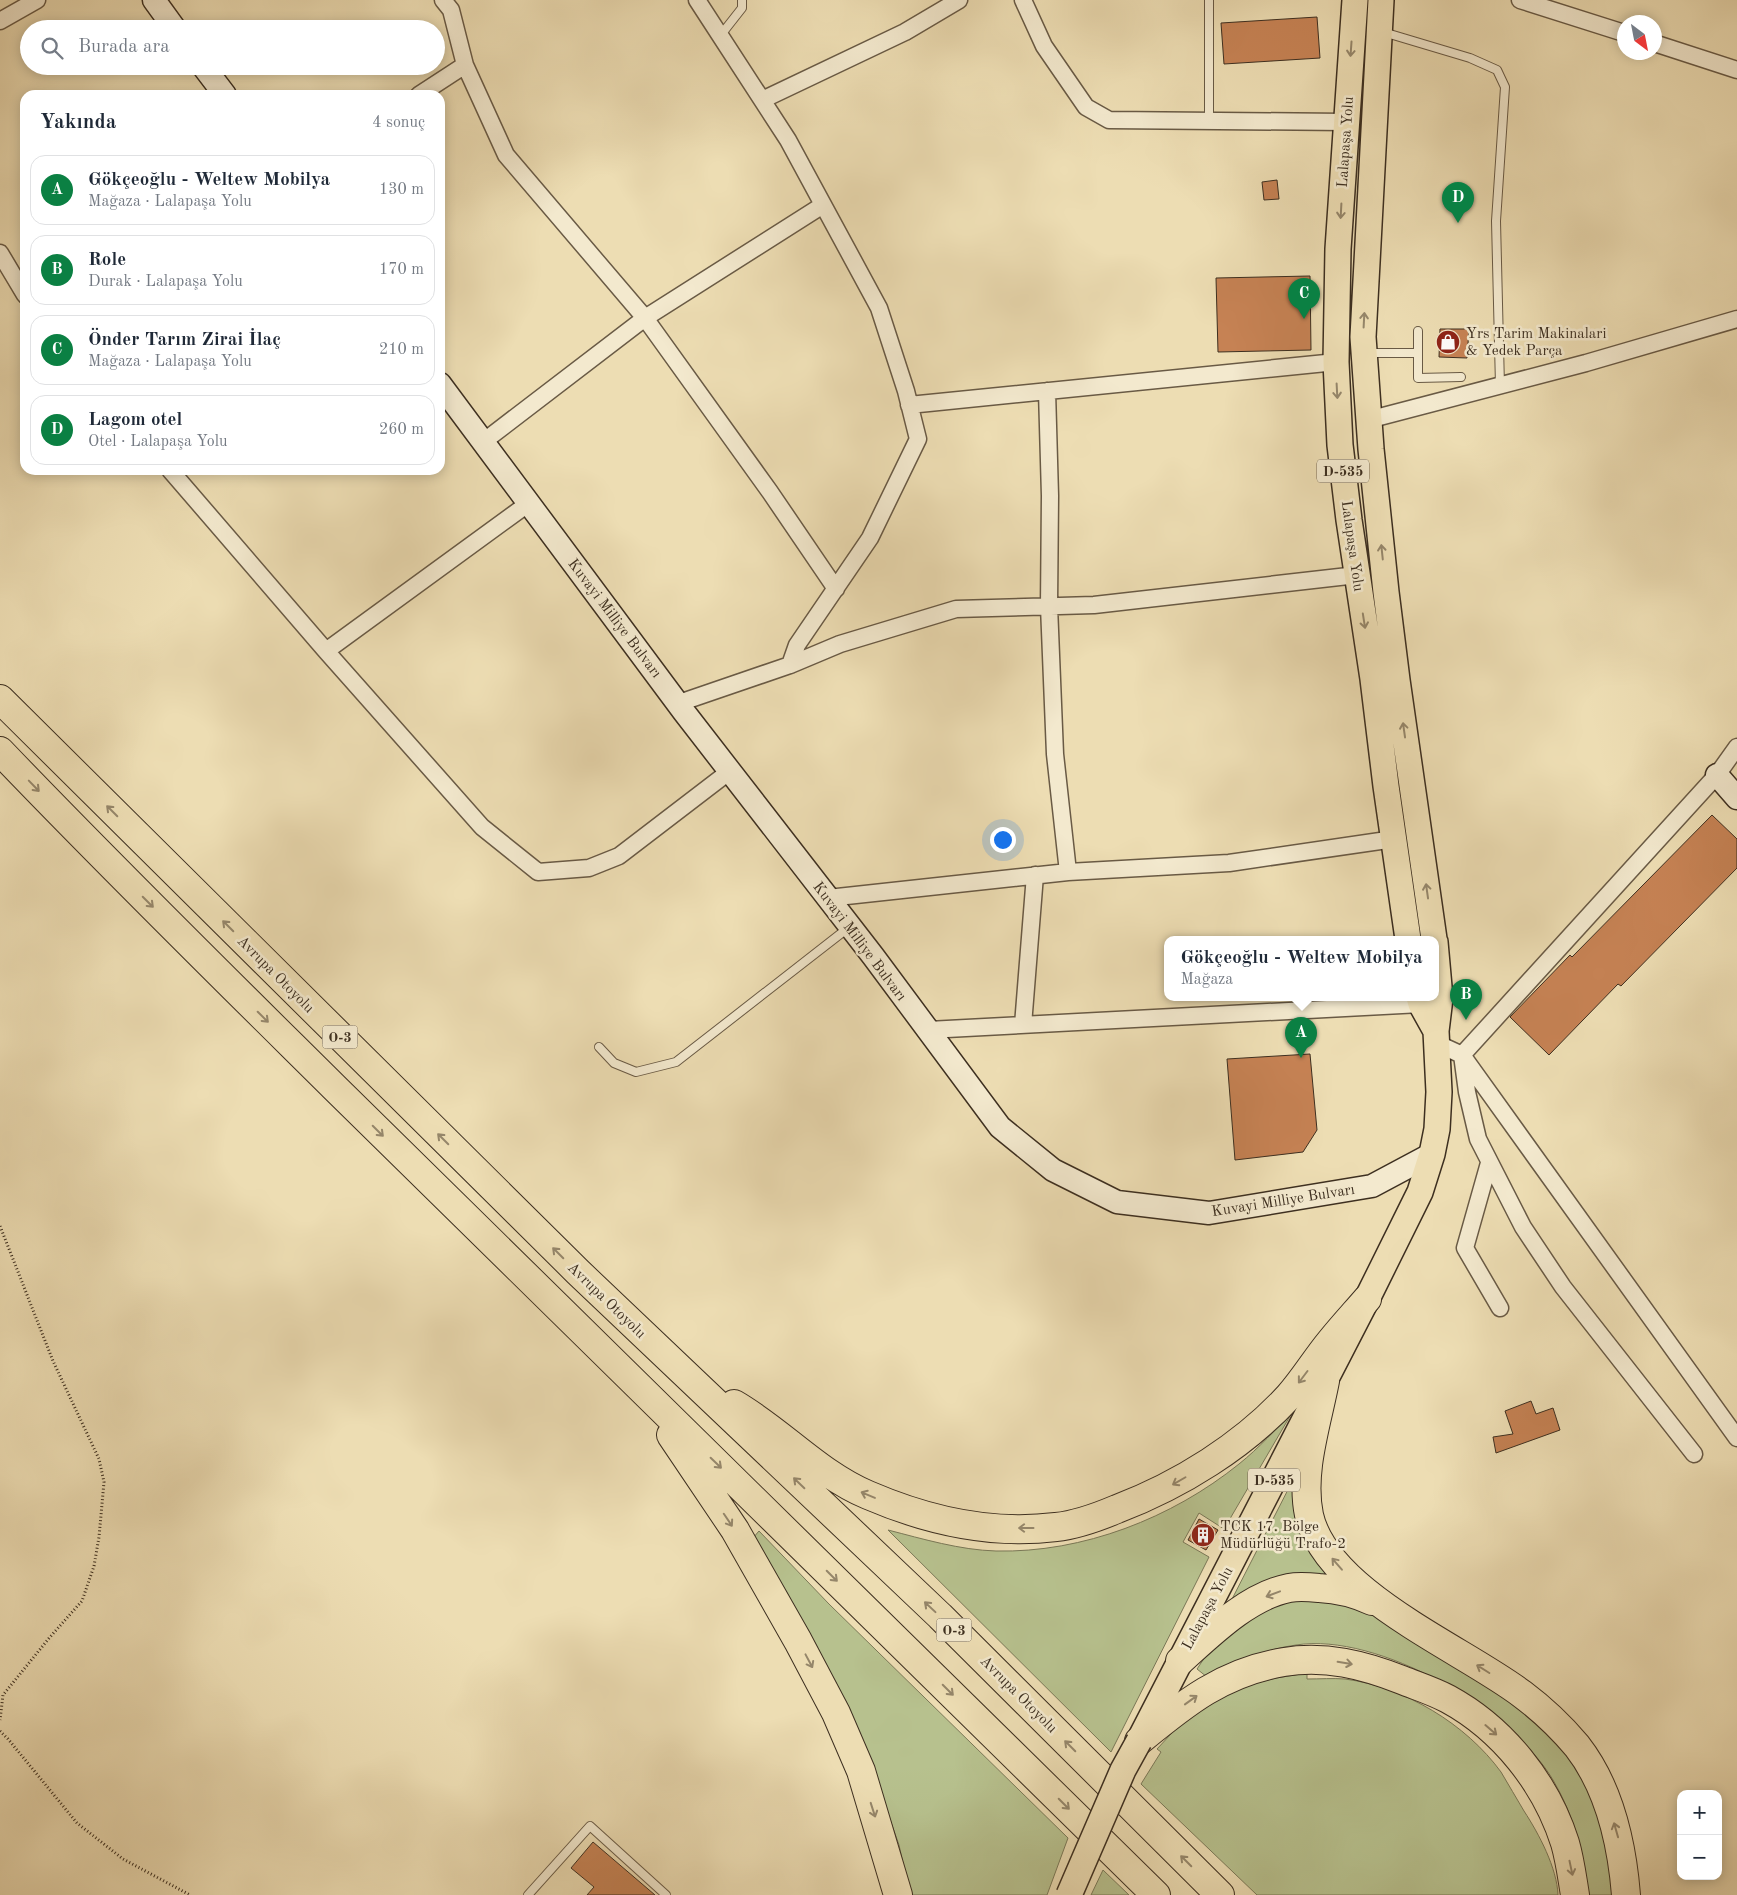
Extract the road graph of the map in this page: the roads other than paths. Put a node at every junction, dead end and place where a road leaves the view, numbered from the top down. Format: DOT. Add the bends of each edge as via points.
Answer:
graph roads {
  1 [pos="37,0"];
  2 [pos="154,0"];
  3 [pos="443,0"];
  4 [pos="697,0"];
  5 [pos="742,0"];
  6 [pos="959,0"];
  7 [pos="1023,0"];
  8 [pos="1209,0"];
  9 [pos="1355,0"];
  10 [pos="1381,0"];
  11 [pos="1520,0"];
  12 [pos="168,20"];
  13 [pos="0,21"];
  14 [pos="1617,31"];
  15 [pos="1380,32"];
  16 [pos="720,36"];
  17 [pos="1662,46"];
  18 [pos="465,65"];
  19 [pos="1737,70"];
  20 [pos="210,75"];
  21 [pos="221,90"];
  22 [pos="427,90"];
  23 [pos="762,100"];
  24 [pos="1209,121"];
  25 [pos="1346,122"];
  26 [pos="823,205"];
  27 [pos="0,253"];
  28 [pos="20,287"];
  29 [pos="645,318"];
  30 [pos="1737,319"];
  31 [pos="1418,331"];
  32 [pos="1364,352"];
  33 [pos="1418,354"];
  34 [pos="1336,362"];
  35 [pos="1461,376"];
  36 [pos="1500,386"];
  37 [pos="445,391"];
  38 [pos="1047,391"];
  39 [pos="910,405"];
  40 [pos="1368,420"];
  41 [pos="483,442"];
  42 [pos="174,475"];
  43 [pos="529,503"];
  44 [pos="1357,575"];
  45 [pos="836,588"];
  46 [pos="1049,606"];
  47 [pos="326,651"];
  48 [pos="790,665"];
  49 [pos="0,699"];
  50 [pos="678,704"];
  51 [pos="1737,747"];
  52 [pos="0,751"];
  53 [pos="730,771"];
  54 [pos="1717,775"];
  55 [pos="1737,798"];
  56 [pos="1394,839"];
  57 [pos="1068,872"];
  58 [pos="1035,875"];
  59 [pos="828,898"];
  60 [pos="850,927"];
  61 [pos="1408,936"];
  62 [pos="1433,936"];
  63 [pos="1439,968"];
  64 [pos="1404,1001"];
  65 [pos="1420,1001"];
  66 [pos="1023,1025"];
  67 [pos="928,1030"];
  68 [pos="1436,1037"];
  69 [pos="598,1047"];
  70 [pos="1462,1055"];
  71 [pos="1432,1154"];
  72 [pos="1489,1162"];
  73 [pos="1368,1299"];
  74 [pos="1500,1308"];
  75 [pos="682,1372"];
  76 [pos="1325,1381"];
  77 [pos="656,1405"];
  78 [pos="1737,1438"];
  79 [pos="1694,1454"];
  80 [pos="1387,1608"];
  81 [pos="1180,1661"];
  82 [pos="1139,1741"];
  83 [pos="528,1895"];
  84 [pos="666,1895"];
  85 [pos="898,1895"];
  86 [pos="1069,1895"];
  87 [pos="1156,1895"];
  88 [pos="1220,1895"];
  89 [pos="1575,1895"];
  90 [pos="1626,1895"];
  1 -- 13 [label="street"];
  2 -- 12 [label="street"];
  3 -- 18 [label="street" via="450,10"];
  4 -- 16 [label="street"];
  5 -- 16 [label="lane" via="742,8"];
  6 -- 23 [label="street" via="905,32"];
  7 -- 24 [label="street" via="1044,46 1086,107 1109,120"];
  8 -- 24 [label="lane"];
  9 -- 25 [label="main road, Lalapaşa Yolu / D-535, one-way"];
  10 -- 15 [label="main road, Lalapaşa Yolu / D-535"];
  11 -- 14 [label="street"];
  32 -- 15 [label="main road, Lalapaşa Yolu / D-535, one-way"];
  15 -- 36 [label="lane" via="1470,58 1497,70 1505,88 1496,221"];
  16 -- 23 [label="street"];
  17 -- 19 [label="street"];
  18 -- 22 [label="street"];
  18 -- 29 [label="street" via="506,156"];
  20 -- 21 [label="street"];
  23 -- 26 [label="street"];
  24 -- 25 [label="street"];
  25 -- 34 [label="main road, Lalapaşa Yolu / D-535, one-way" via="1338,249"];
  26 -- 29 [label="street"];
  26 -- 39 [label="street" via="879,308"];
  27 -- 28 [label="street"];
  29 -- 41 [label="street"];
  29 -- 45 [label="street"];
  30 -- 36 [label="street"];
  31 -- 33 [label="lane"];
  32 -- 33 [label="lane"];
  32 -- 40 [label="main road, Lalapaşa Yolu / D-535"];
  33 -- 35 [label="lane" via="1418,378"];
  34 -- 38 [label="street"];
  34 -- 44 [label="main road, Lalapaşa Yolu / D-535, one-way" via="1340,445"];
  36 -- 40 [label="street"];
  37 -- 41 [label="street, Kuvayi Milliye Bulvarı"];
  38 -- 39 [label="street"];
  38 -- 46 [label="street"];
  39 -- 45 [label="street" via="918,439 870,538"];
  62 -- 40 [label="main road, Lalapaşa Yolu / D-535, one-way" via="1394,660"];
  41 -- 43 [label="street, Kuvayi Milliye Bulvarı"];
  42 -- 47 [label="street"];
  43 -- 47 [label="street"];
  43 -- 50 [label="street, Kuvayi Milliye Bulvarı"];
  44 -- 46 [label="street" via="1094,604"];
  44 -- 56 [label="main road, Lalapaşa Yolu / D-535, one-way"];
  45 -- 48 [label="street" via="797,645"];
  46 -- 48 [label="street" via="956,609 840,644"];
  46 -- 57 [label="street" via="1055,754"];
  47 -- 53 [label="street" via="482,827 538,872 589,868 619,856"];
  48 -- 50 [label="street"];
  75 -- 49 [label="highway, Avrupa Otoyolu / O-3, one-way"];
  50 -- 53 [label="street, Kuvayi Milliye Bulvarı"];
  51 -- 54 [label="street"];
  52 -- 77 [label="highway, O-3, one-way" via="238,992"];
  53 -- 59 [label="street, Kuvayi Milliye Bulvarı"];
  54 -- 55 [label="street"];
  54 -- 70 [label="street"];
  56 -- 57 [label="street" via="1229,863"];
  56 -- 61 [label="main road, Lalapaşa Yolu / D-535"];
  57 -- 58 [label="street"];
  58 -- 59 [label="street"];
  58 -- 66 [label="street"];
  59 -- 60 [label="street, Kuvayi Milliye Bulvarı"];
  60 -- 67 [label="street, Kuvayi Milliye Bulvarı"];
  60 -- 69 [label="lane" via="676,1062 636,1072 614,1063"];
  63 -- 68 [label="main road, Lalapaşa Yolu / D-535"];
  64 -- 66 [label="street"];
  65 -- 68 [label="main road, D-535"];
  66 -- 67 [label="street"];
  67 -- 71 [label="street, Kuvayi Milliye Bulvarı" via="1000,1127 1053,1170 1117,1202 1209,1213 1372,1186"];
  68 -- 70 [label="street"];
  68 -- 71 [label="main road, D-535" via="1439,1092"];
  70 -- 72 [label="street" via="1478,1140"];
  70 -- 78 [label="street"];
  71 -- 73 [label="main road, D-535" via="1420,1192"];
  72 -- 74 [label="street" via="1465,1248"];
  72 -- 79 [label="street" via="1523,1227 1563,1287"];
  73 -- 75 [label="highway, one-way" via="1289,1396 1232,1447 1171,1485 1136,1502 1096,1518 1057,1527 1008,1528 947,1521 867,1495 837,1479 757,1418"];
  73 -- 76 [label="main road, Lalapaşa Yolu / D-535"];
  88 -- 75 [label="highway, Avrupa Otoyolu / O-3, one-way" via="940,1616"];
  80 -- 76 [label="highway, one-way" via="1339,1567 1317,1535 1310,1517 1307,1476"];
  76 -- 81 [label="main road, Lalapaşa Yolu / D-535"];
  77 -- 85 [label="highway, one-way" via="674,1440 735,1530 836,1713 861,1771"];
  77 -- 87 [label="highway, O-3, one-way"];
  80 -- 81 [label="highway, one-way" via="1356,1594 1328,1589 1288,1588 1255,1602"];
  90 -- 80 [label="highway, one-way" via="1617,1832 1600,1786 1578,1747 1550,1717 1521,1693"];
  81 -- 82 [label="main road, Lalapaşa Yolu / D-535"];
  82 -- 86 [label="main road, Lalapaşa Yolu / D-535, bridge"];
  82 -- 89 [label="highway, one-way" via="1199,1694 1251,1670 1315,1659 1377,1670 1448,1699 1479,1720 1518,1756 1555,1816 1565,1843"];
  83 -- 84 [label="lane" via="590,1826"];
}
